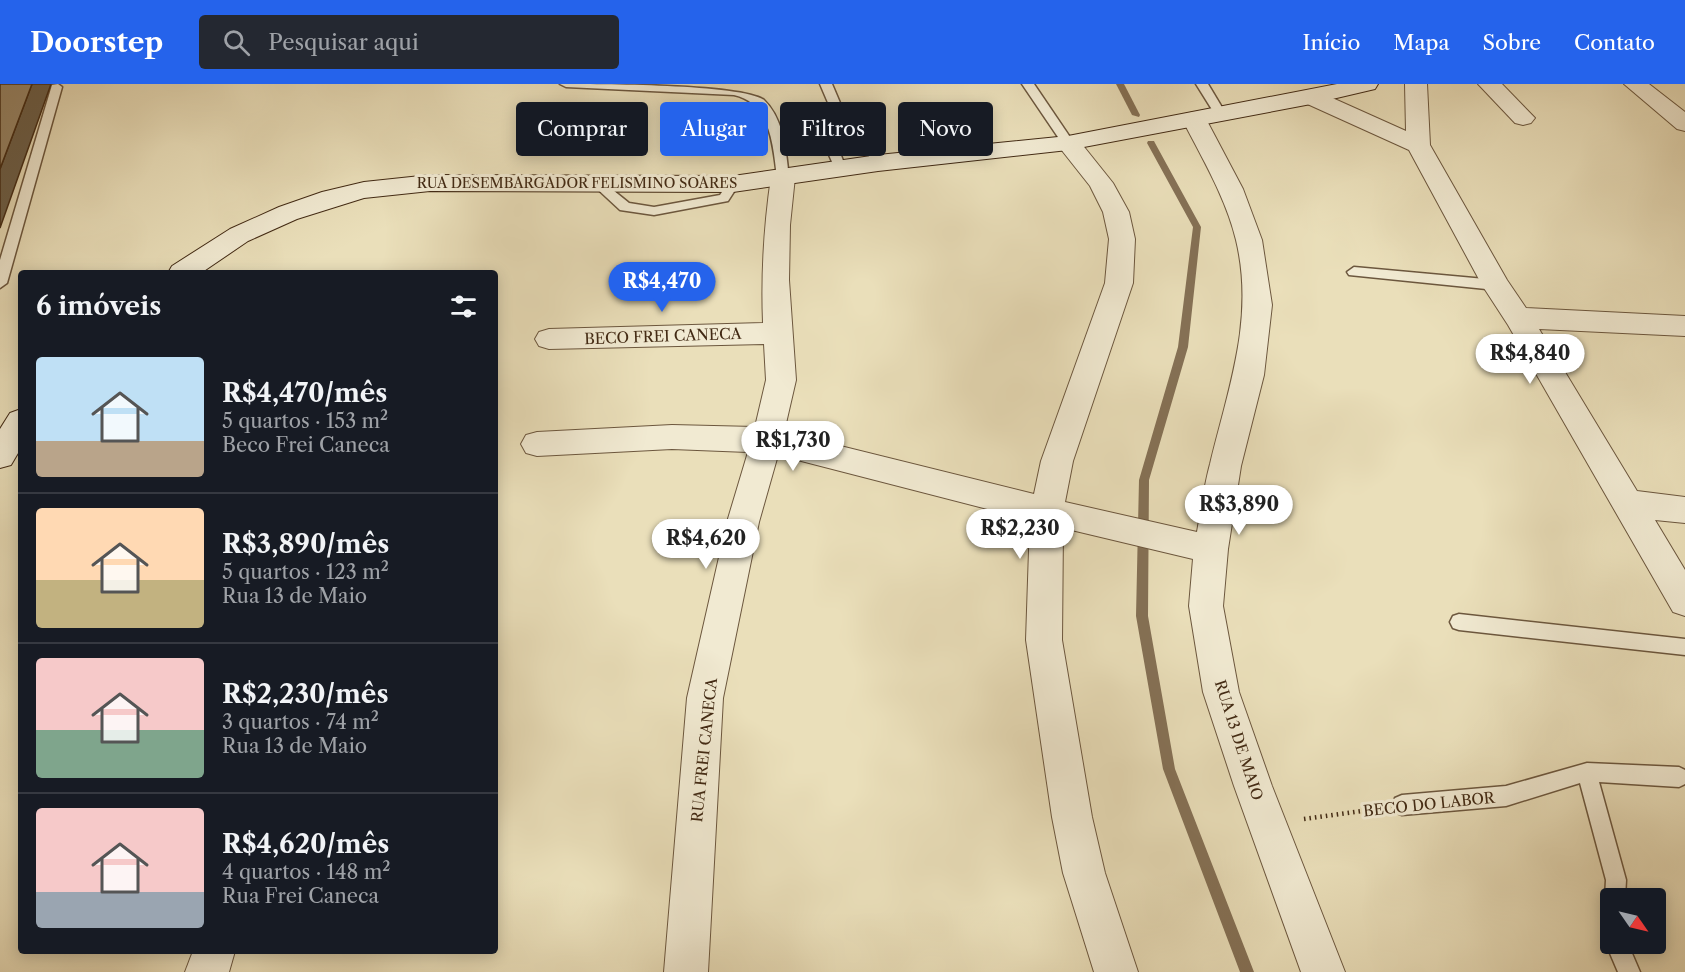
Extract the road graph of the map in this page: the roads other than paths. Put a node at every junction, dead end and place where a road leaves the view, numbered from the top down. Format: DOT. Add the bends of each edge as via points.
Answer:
graph roads {
  1 [pos="566,84"];
  2 [pos="826,84"];
  3 [pos="1028,84"];
  4 [pos="1202,84"];
  5 [pos="1367,84"];
  6 [pos="1416,84"];
  7 [pos="1489,84"];
  8 [pos="1635,84"];
  9 [pos="56,87"];
  10 [pos="1311,97"];
  11 [pos="834,102"];
  12 [pos="1207,117"];
  13 [pos="1523,118"];
  14 [pos="1685,124"];
  15 [pos="1068,142"];
  16 [pos="1418,145"];
  17 [pos="835,156"];
  18 [pos="874,156"];
  19 [pos="878,163"];
  20 [pos="840,168"];
  21 [pos="783,177"];
  22 [pos="186,270"];
  23 [pos="1353,272"];
  24 [pos="0,283"];
  25 [pos="1496,285"];
  26 [pos="1518,318"];
  27 [pos="1685,326"];
  28 [pos="776,333"];
  29 [pos="549,339"];
  30 [pos="18,426"];
  31 [pos="767,440"];
  32 [pos="537,444"];
  33 [pos="0,456"];
  34 [pos="1627,503"];
  35 [pos="1685,510"];
  36 [pos="1058,514"];
  37 [pos="1202,547"];
  38 [pos="1685,601"];
  39 [pos="1459,622"];
  40 [pos="1685,647"];
  41 [pos="1587,772"];
  42 [pos="1679,777"];
  43 [pos="1402,805"];
  44 [pos="1616,888"];
  45 [pos="212,954"];
  46 [pos="1621,954"];
  47 [pos="207,972"];
  48 [pos="686,972"];
  49 [pos="1116,972"];
  50 [pos="1323,972"];
  51 [pos="1629,972"];
  1 -- 21 [label="lane" via="734,92 753,97 767,111"];
  2 -- 11 [label="lane"];
  3 -- 15 [label="lane"];
  4 -- 12 [label="lane"];
  5 -- 10 [label="street, RUA DESEMBARGADOR FELISMINO SOARES"];
  6 -- 16 [label="street"];
  7 -- 13 [label="street"];
  8 -- 14 [label="street"];
  9 -- 24 [label="lane"];
  10 -- 12 [label="street, RUA DESEMBARGADOR FELISMINO SOARES"];
  10 -- 16 [label="street"];
  12 -- 15 [label="street, RUA DESEMBARGADOR FELISMINO SOARES"];
  12 -- 37 [label="street, RUA 13 DE MAIO" via="1249,240 1258,305 1249,375"];
  15 -- 19 [label="street, RUA DESEMBARGADOR FELISMINO SOARES"];
  15 -- 36 [label="street" via="1101,183 1116,212 1122,239 1119,283 1057,461"];
  16 -- 25 [label="street"];
  17 -- 20 [label="lane"];
  18 -- 19 [label="lane"];
  19 -- 20 [label="street, RUA DESEMBARGADOR FELISMINO SOARES"];
  20 -- 21 [label="street, RUA DESEMBARGADOR FELISMINO SOARES"];
  21 -- 22 [label="street, RUA DESEMBARGADOR FELISMINO SOARES" via="733,184 430,183 364,190 288,213 239,235"];
  21 -- 28 [label="street, RUA FREI CANECA" via="777,225"];
  23 -- 25 [label="lane"];
  25 -- 26 [label="street"];
  26 -- 27 [label="street"];
  26 -- 34 [label="street"];
  28 -- 29 [label="street, BECO FREI CANECA"];
  28 -- 31 [label="street, RUA FREI CANECA" via="781,380"];
  30 -- 33 [label="street"];
  31 -- 32 [label="street" via="672,437"];
  31 -- 36 [label="street"];
  31 -- 48 [label="street, RUA FREI CANECA" via="743,522 705,699"];
  34 -- 35 [label="street"];
  34 -- 38 [label="street"];
  36 -- 37 [label="street"];
  36 -- 49 [label="street" via="1044,640 1084,873"];
  37 -- 50 [label="street, RUA 13 DE MAIO" via="1206,606 1221,692"];
  39 -- 40 [label="lane"];
  41 -- 42 [label="lane, BECO DO LABOR"];
  41 -- 43 [label="lane, BECO DO LABOR" via="1506,796"];
  41 -- 44 [label="lane"];
  45 -- 47 [label="street"];
  46 -- 51 [label="lane"];
}
